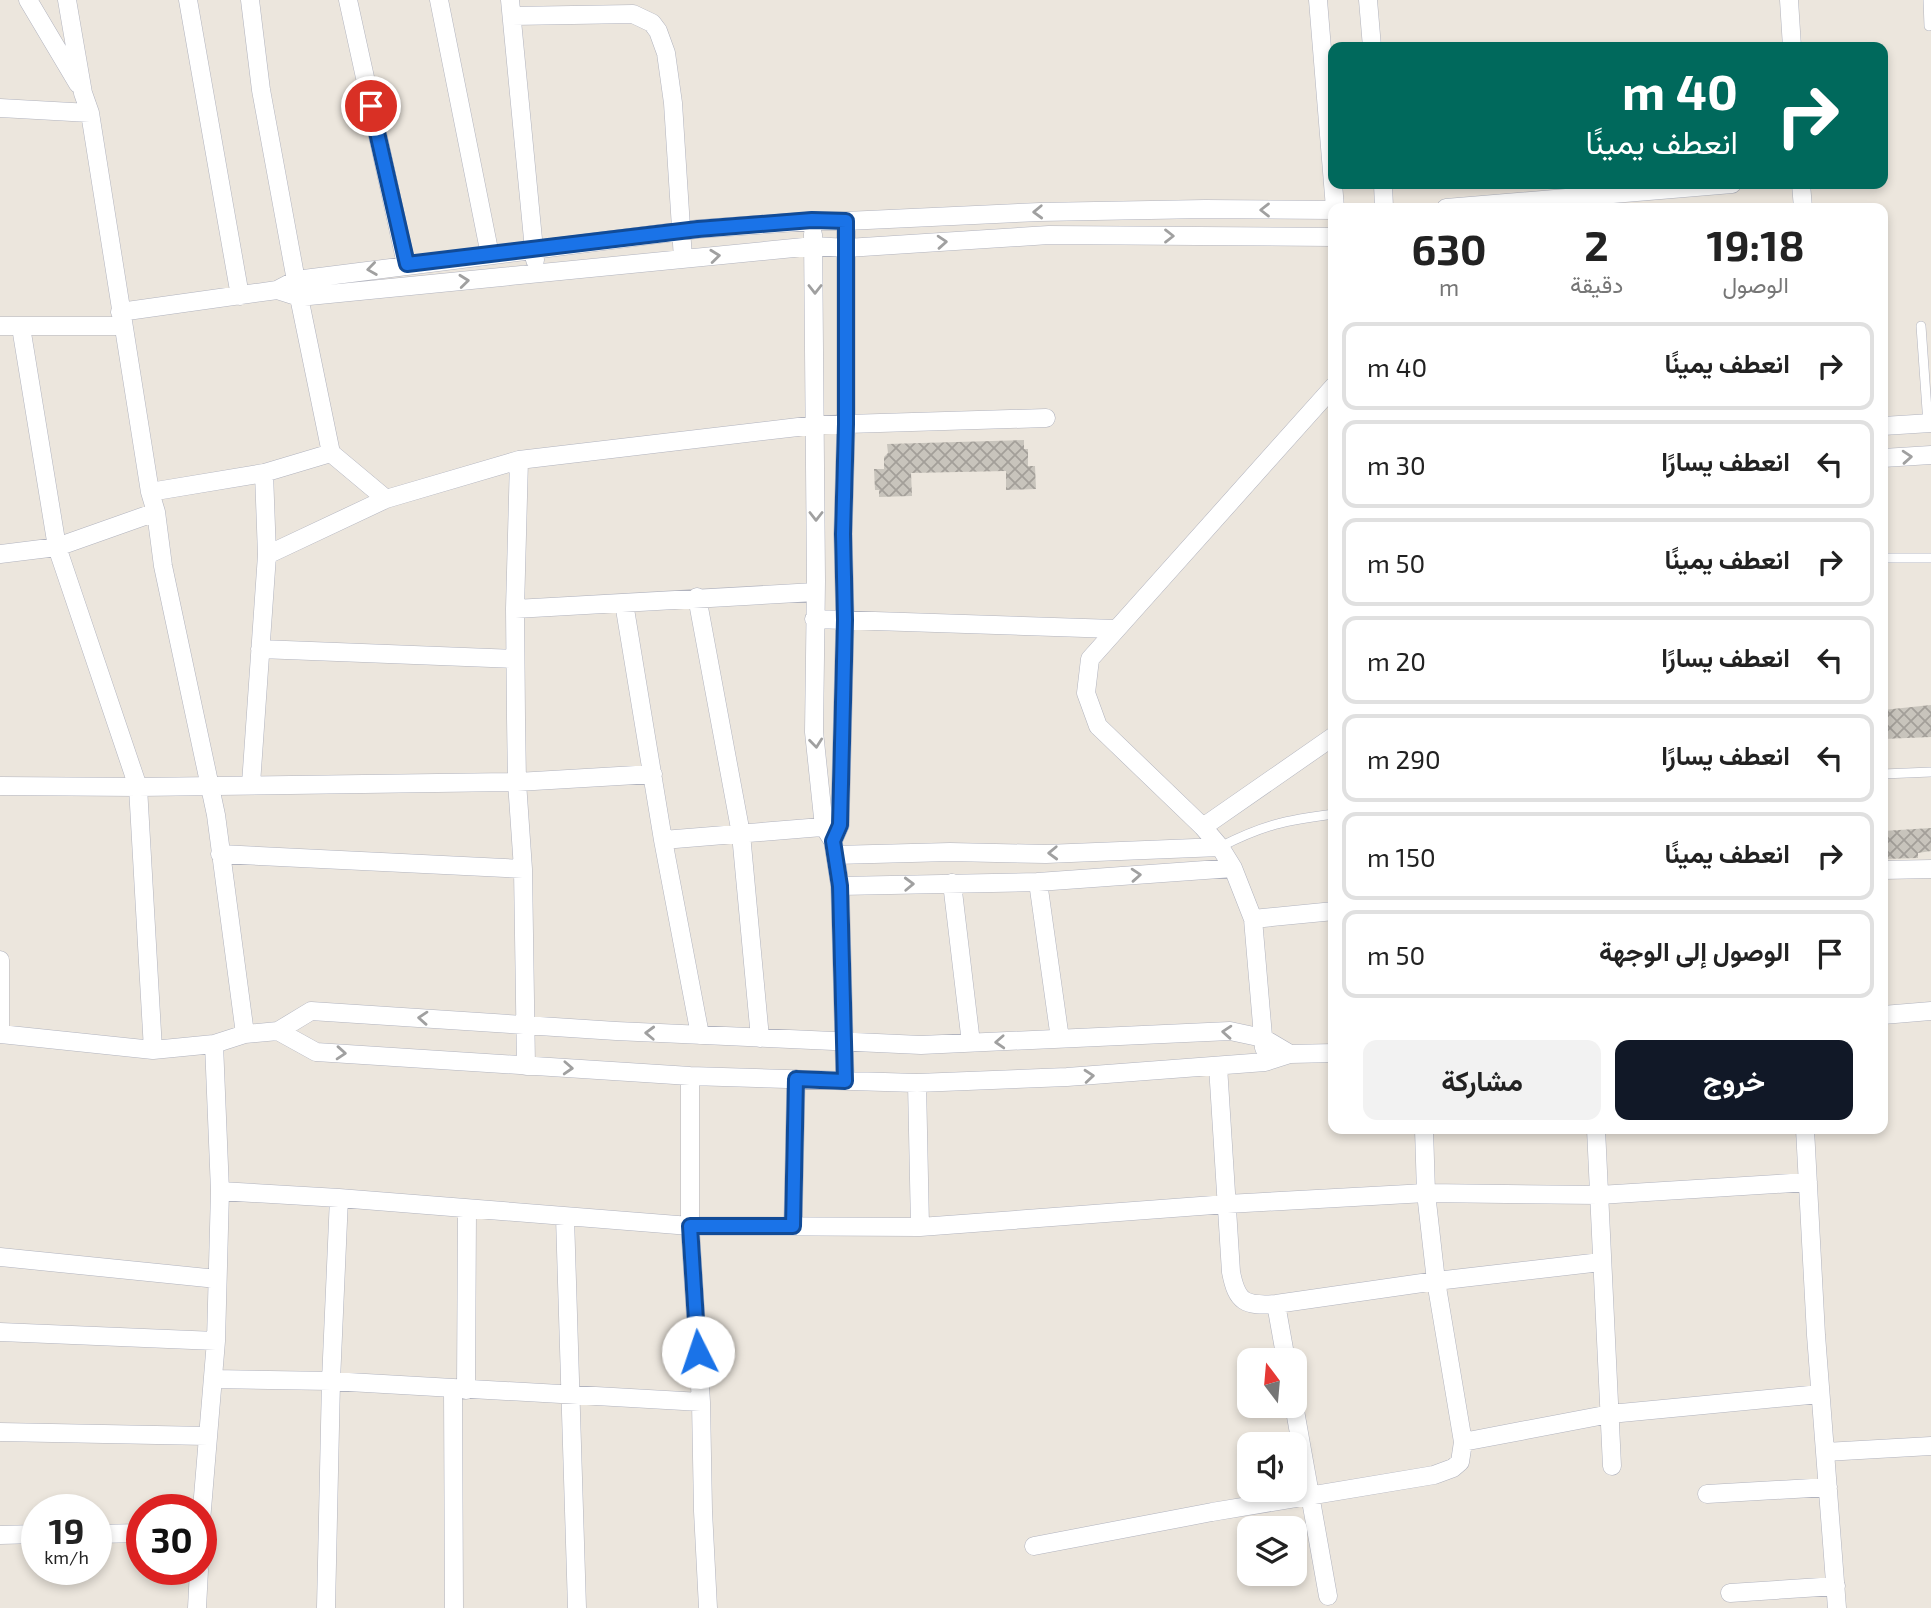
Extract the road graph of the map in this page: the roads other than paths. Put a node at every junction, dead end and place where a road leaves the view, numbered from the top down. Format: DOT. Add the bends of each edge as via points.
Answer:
graph roads {
  1 [pos="28,0"];
  2 [pos="67,0"];
  3 [pos="188,0"];
  4 [pos="250,0"];
  5 [pos="348,0"];
  6 [pos="439,0"];
  7 [pos="1318,0"];
  8 [pos="1368,0"];
  9 [pos="1789,0"];
  10 [pos="1928,0"];
  11 [pos="511,8"];
  12 [pos="1929,26"];
  13 [pos="1372,42"];
  14 [pos="1792,42"];
  15 [pos="83,93"];
  16 [pos="0,108"];
  17 [pos="90,113"];
  18 [pos="1328,131"];
  19 [pos="1627,189"];
  20 [pos="1596,202"];
  21 [pos="1563,203"];
  22 [pos="1328,209"];
  23 [pos="812,220"];
  24 [pos="846,221"];
  25 [pos="679,232"];
  26 [pos="1328,237"];
  27 [pos="814,246"];
  28 [pos="847,248"];
  29 [pos="534,249"];
  30 [pos="490,254"];
  31 [pos="682,259"];
  32 [pos="407,264"];
  33 [pos="536,274"];
  34 [pos="297,288"];
  35 [pos="240,296"];
  36 [pos="121,319"];
  37 [pos="0,326"];
  38 [pos="1921,326"];
  39 [pos="21,327"];
  40 [pos="1328,393"];
  41 [pos="1046,418"];
  42 [pos="1929,423"];
  43 [pos="846,424"];
  44 [pos="815,425"];
  45 [pos="1888,426"];
  46 [pos="331,453"];
  47 [pos="1931,455"];
  48 [pos="1888,458"];
  49 [pos="519,460"];
  50 [pos="264,473"];
  51 [pos="150,492"];
  52 [pos="386,499"];
  53 [pos="156,512"];
  54 [pos="57,547"];
  55 [pos="0,554"];
  56 [pos="267,555"];
  57 [pos="1888,558"];
  58 [pos="1931,558"];
  59 [pos="815,592"];
  60 [pos="697,597"];
  61 [pos="624,603"];
  62 [pos="515,609"];
  63 [pos="814,619"];
  64 [pos="845,620"];
  65 [pos="1115,629"];
  66 [pos="260,649"];
  67 [pos="516,659"];
  68 [pos="1328,740"];
  69 [pos="1931,772"];
  70 [pos="653,774"];
  71 [pos="1888,774"];
  72 [pos="517,782"];
  73 [pos="251,784"];
  74 [pos="0,786"];
  75 [pos="210,786"];
  76 [pos="138,787"];
  77 [pos="1328,815"];
  78 [pos="1203,827"];
  79 [pos="741,834"];
  80 [pos="833,837"];
  81 [pos="663,840"];
  82 [pos="1220,847"];
  83 [pos="220,854"];
  84 [pos="1233,868"];
  85 [pos="523,869"];
  86 [pos="1931,869"];
  87 [pos="1888,870"];
  88 [pos="1038,882"];
  89 [pos="952,883"];
  90 [pos="840,886"];
  91 [pos="1328,912"];
  92 [pos="1252,919"];
  93 [pos="0,960"];
  94 [pos="1931,1011"];
  95 [pos="1888,1015"];
  96 [pos="526,1024"];
  97 [pos="278,1031"];
  98 [pos="0,1034"];
  99 [pos="245,1034"];
  100 [pos="699,1035"];
  101 [pos="760,1038"];
  102 [pos="1264,1038"];
  103 [pos="1060,1039"];
  104 [pos="844,1043"];
  105 [pos="971,1043"];
  106 [pos="214,1044"];
  107 [pos="153,1050"];
  108 [pos="1328,1052"];
  109 [pos="1290,1054"];
  110 [pos="1265,1062"];
  111 [pos="526,1066"];
  112 [pos="1218,1066"];
  113 [pos="690,1076"];
  114 [pos="796,1079"];
  115 [pos="845,1081"];
  116 [pos="917,1083"];
  117 [pos="1424,1134"];
  118 [pos="1596,1134"];
  119 [pos="1805,1134"];
  120 [pos="1808,1182"];
  121 [pos="220,1191"];
  122 [pos="1426,1193"];
  123 [pos="1599,1195"];
  124 [pos="340,1198"];
  125 [pos="1227,1205"];
  126 [pos="467,1210"];
  127 [pos="565,1217"];
  128 [pos="690,1226"];
  129 [pos="793,1226"];
  130 [pos="920,1227"];
  131 [pos="0,1257"];
  132 [pos="1601,1262"];
  133 [pos="217,1279"];
  134 [pos="1436,1281"];
  135 [pos="1276,1304"];
  136 [pos="0,1332"];
  137 [pos="216,1341"];
  138 [pos="1284,1348"];
  139 [pos="213,1379"];
  140 [pos="331,1381"];
  141 [pos="459,1389"];
  142 [pos="1820,1394"];
  143 [pos="570,1395"];
  144 [pos="701,1402"];
  145 [pos="1609,1414"];
  146 [pos="1296,1418"];
  147 [pos="0,1432"];
  148 [pos="208,1436"];
  149 [pos="1463,1442"];
  150 [pos="1931,1446"];
  151 [pos="1825,1452"];
  152 [pos="1612,1466"];
  153 [pos="1828,1487"];
  154 [pos="203,1494"];
  155 [pos="1707,1494"];
  156 [pos="1311,1496"];
  157 [pos="21,1534"];
  158 [pos="0,1535"];
  159 [pos="1034,1546"];
  160 [pos="198,1585"];
  161 [pos="1836,1586"];
  162 [pos="1730,1593"];
  163 [pos="1328,1596"];
  164 [pos="197,1608"];
  165 [pos="326,1608"];
  166 [pos="454,1608"];
  167 [pos="577,1608"];
  168 [pos="708,1608"];
  169 [pos="1838,1608"];
  1 -- 15 [label="street"];
  2 -- 15 [label="street"];
  3 -- 35 [label="street"];
  4 -- 34 [label="street" via="261,90"];
  5 -- 32 [label="street"];
  6 -- 30 [label="street"];
  7 -- 18 [label="street"];
  8 -- 13 [label="street"];
  9 -- 14 [label="street"];
  10 -- 12 [label="lane"];
  11 -- 25 [label="street" via="634,14 652,23 663,40 673,103"];
  11 -- 29 [label="street"];
  15 -- 17 [label="street"];
  16 -- 17 [label="street"];
  17 -- 36 [label="street"];
  19 -- 20 [label="street"];
  20 -- 21 [label="street"];
  22 -- 24 [label="street, one-way" via="1054,212"];
  23 -- 24 [label="street"];
  23 -- 25 [label="street"];
  23 -- 27 [label="street"];
  24 -- 28 [label="street"];
  25 -- 29 [label="street"];
  25 -- 31 [label="street"];
  28 -- 26 [label="street, one-way" via="1049,235"];
  27 -- 28 [label="street"];
  31 -- 27 [label="street, one-way"];
  27 -- 44 [label="street, one-way"];
  28 -- 43 [label="street"];
  29 -- 30 [label="street"];
  29 -- 33 [label="street"];
  30 -- 32 [label="street"];
  31 -- 33 [label="street"];
  32 -- 34 [label="street, one-way"];
  34 -- 33 [label="street, one-way"];
  34 -- 35 [label="street"];
  34 -- 46 [label="street"];
  35 -- 36 [label="street"];
  36 -- 39 [label="street"];
  36 -- 51 [label="street"];
  37 -- 39 [label="street"];
  38 -- 42 [label="lane"];
  39 -- 54 [label="street"];
  40 -- 65 [label="street"];
  41 -- 43 [label="street"];
  42 -- 45 [label="street"];
  43 -- 44 [label="street"];
  43 -- 64 [label="street"];
  44 -- 49 [label="street"];
  44 -- 59 [label="street, one-way"];
  46 -- 50 [label="street"];
  46 -- 52 [label="street"];
  48 -- 47 [label="street, one-way"];
  49 -- 52 [label="street"];
  49 -- 62 [label="street"];
  50 -- 51 [label="street"];
  50 -- 56 [label="street"];
  51 -- 53 [label="street"];
  52 -- 56 [label="street"];
  53 -- 54 [label="street"];
  53 -- 75 [label="street" via="163,566"];
  54 -- 55 [label="street"];
  54 -- 76 [label="street"];
  56 -- 66 [label="street"];
  57 -- 58 [label="lane"];
  59 -- 60 [label="street"];
  59 -- 63 [label="street"];
  60 -- 61 [label="street"];
  60 -- 79 [label="street"];
  61 -- 62 [label="street"];
  61 -- 70 [label="street"];
  62 -- 67 [label="street"];
  63 -- 64 [label="street"];
  63 -- 80 [label="street, one-way" via="814,732"];
  64 -- 65 [label="street"];
  64 -- 80 [label="street"];
  65 -- 78 [label="street" via="1090,659 1086,693 1098,726"];
  66 -- 67 [label="street"];
  66 -- 73 [label="street"];
  67 -- 72 [label="street"];
  68 -- 78 [label="street"];
  69 -- 71 [label="lane"];
  70 -- 72 [label="street"];
  70 -- 81 [label="street"];
  72 -- 73 [label="street"];
  72 -- 85 [label="street"];
  73 -- 75 [label="street"];
  74 -- 76 [label="street"];
  75 -- 76 [label="street"];
  75 -- 83 [label="street"];
  76 -- 107 [label="street"];
  77 -- 82 [label="lane" via="1286,820"];
  78 -- 82 [label="street"];
  79 -- 80 [label="street"];
  79 -- 81 [label="street"];
  79 -- 101 [label="street"];
  82 -- 80 [label="street, one-way" via="950,852"];
  80 -- 90 [label="street"];
  81 -- 100 [label="street"];
  82 -- 84 [label="street"];
  83 -- 85 [label="street"];
  83 -- 99 [label="street"];
  88 -- 84 [label="street, one-way"];
  84 -- 92 [label="street"];
  85 -- 96 [label="street"];
  86 -- 87 [label="street"];
  88 -- 89 [label="street"];
  88 -- 103 [label="street"];
  90 -- 89 [label="street, one-way"];
  89 -- 105 [label="street"];
  90 -- 104 [label="street"];
  91 -- 92 [label="street"];
  92 -- 102 [label="street"];
  93 -- 98 [label="street"];
  94 -- 95 [label="street"];
  96 -- 97 [label="street, one-way" via="311,1011"];
  100 -- 96 [label="street, one-way"];
  96 -- 111 [label="street"];
  97 -- 99 [label="street"];
  97 -- 111 [label="street, one-way" via="316,1052"];
  98 -- 107 [label="street"];
  99 -- 106 [label="street"];
  100 -- 101 [label="street"];
  101 -- 104 [label="street"];
  102 -- 103 [label="street, one-way" via="1230,1031"];
  102 -- 109 [label="street"];
  102 -- 110 [label="street"];
  103 -- 105 [label="street, one-way"];
  104 -- 105 [label="street"];
  104 -- 115 [label="street"];
  106 -- 107 [label="street"];
  106 -- 121 [label="street"];
  108 -- 109 [label="street"];
  109 -- 110 [label="street"];
  110 -- 112 [label="street"];
  111 -- 113 [label="street, one-way"];
  116 -- 112 [label="street, one-way"];
  112 -- 125 [label="street"];
  113 -- 114 [label="street"];
  113 -- 128 [label="street"];
  114 -- 115 [label="street"];
  114 -- 129 [label="street"];
  115 -- 116 [label="street"];
  116 -- 130 [label="street"];
  117 -- 122 [label="street"];
  118 -- 123 [label="street"];
  119 -- 120 [label="street"];
  120 -- 123 [label="street"];
  120 -- 142 [label="street"];
  121 -- 124 [label="street"];
  121 -- 133 [label="street"];
  122 -- 123 [label="street"];
  122 -- 125 [label="street"];
  122 -- 134 [label="street"];
  123 -- 132 [label="street"];
  124 -- 126 [label="street"];
  124 -- 140 [label="street"];
  125 -- 130 [label="street"];
  125 -- 135 [label="street" via="1235,1291 1255,1305"];
  126 -- 127 [label="street"];
  126 -- 141 [label="street"];
  127 -- 128 [label="street"];
  127 -- 143 [label="street"];
  128 -- 129 [label="street"];
  128 -- 144 [label="street"];
  129 -- 130 [label="street"];
  131 -- 133 [label="street"];
  132 -- 134 [label="street"];
  132 -- 145 [label="street"];
  133 -- 137 [label="street"];
  134 -- 135 [label="street"];
  134 -- 149 [label="street"];
  135 -- 138 [label="street"];
  136 -- 137 [label="street"];
  137 -- 139 [label="street"];
  139 -- 140 [label="street"];
  139 -- 148 [label="street"];
  140 -- 141 [label="street"];
  140 -- 165 [label="street"];
  141 -- 143 [label="street"];
  141 -- 166 [label="street"];
  142 -- 145 [label="street"];
  142 -- 151 [label="street"];
  143 -- 144 [label="street"];
  143 -- 167 [label="street"];
  144 -- 168 [label="street"];
  145 -- 149 [label="street"];
  145 -- 152 [label="street"];
  146 -- 156 [label="street"];
  147 -- 148 [label="street"];
  148 -- 154 [label="street"];
  149 -- 156 [label="street" via="1460,1462 1446,1472"];
  150 -- 151 [label="street"];
  151 -- 153 [label="street"];
  153 -- 155 [label="street"];
  153 -- 161 [label="street"];
  156 -- 159 [label="street"];
  156 -- 163 [label="street"];
  157 -- 158 [label="street"];
  160 -- 164 [label="street"];
  161 -- 162 [label="street"];
  161 -- 169 [label="street"];
}
